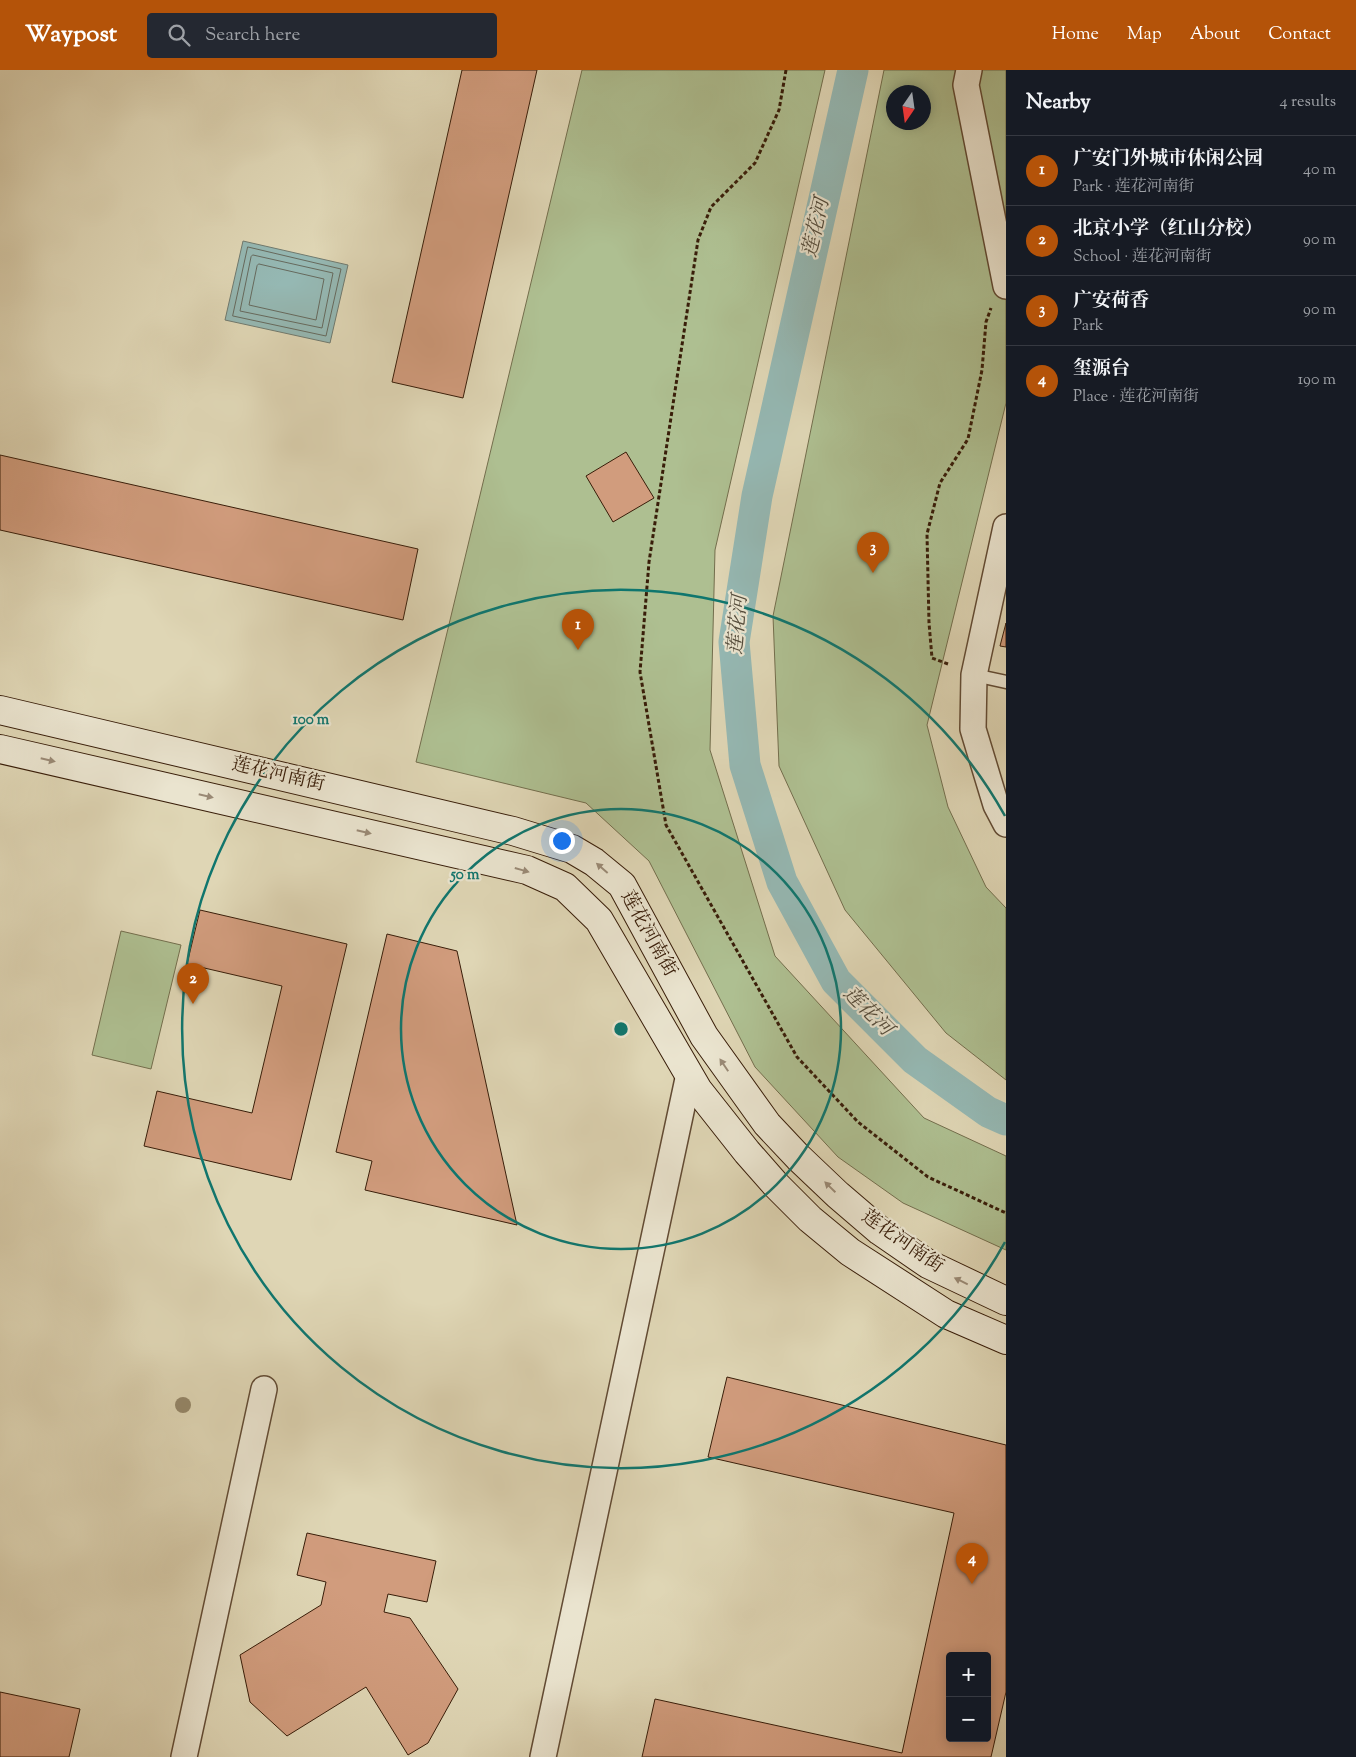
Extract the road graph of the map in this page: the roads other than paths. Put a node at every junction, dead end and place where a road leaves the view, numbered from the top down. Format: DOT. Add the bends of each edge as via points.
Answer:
graph roads {
  1 [pos="969,70"];
  2 [pos="1005,282"];
  3 [pos="1006,527"];
  4 [pos="974,675"];
  5 [pos="1006,682"];
  6 [pos="0,710"];
  7 [pos="0,749"];
  8 [pos="1006,824"];
  9 [pos="689,1074"];
  10 [pos="1006,1301"];
  11 [pos="1006,1340"];
  12 [pos="264,1388"];
  13 [pos="184,1757"];
  14 [pos="543,1757"];
  1 -- 2 [label="street" via="966,85"];
  3 -- 4 [label="street"];
  4 -- 5 [label="lane"];
  4 -- 8 [label="street" via="973,729 996,805"];
  10 -- 6 [label="street, 莲花河南街, one-way" via="928,1264 880,1231 767,1124 704,1036 622,885 572,849 514,831"];
  7 -- 9 [label="street, 莲花河南街, one-way" via="527,870 565,887 598,920"];
  9 -- 11 [label="street, 莲花河南街" via="747,1152 810,1219 850,1252 946,1314"];
  9 -- 14 [label="street"];
  12 -- 13 [label="street"];
}
